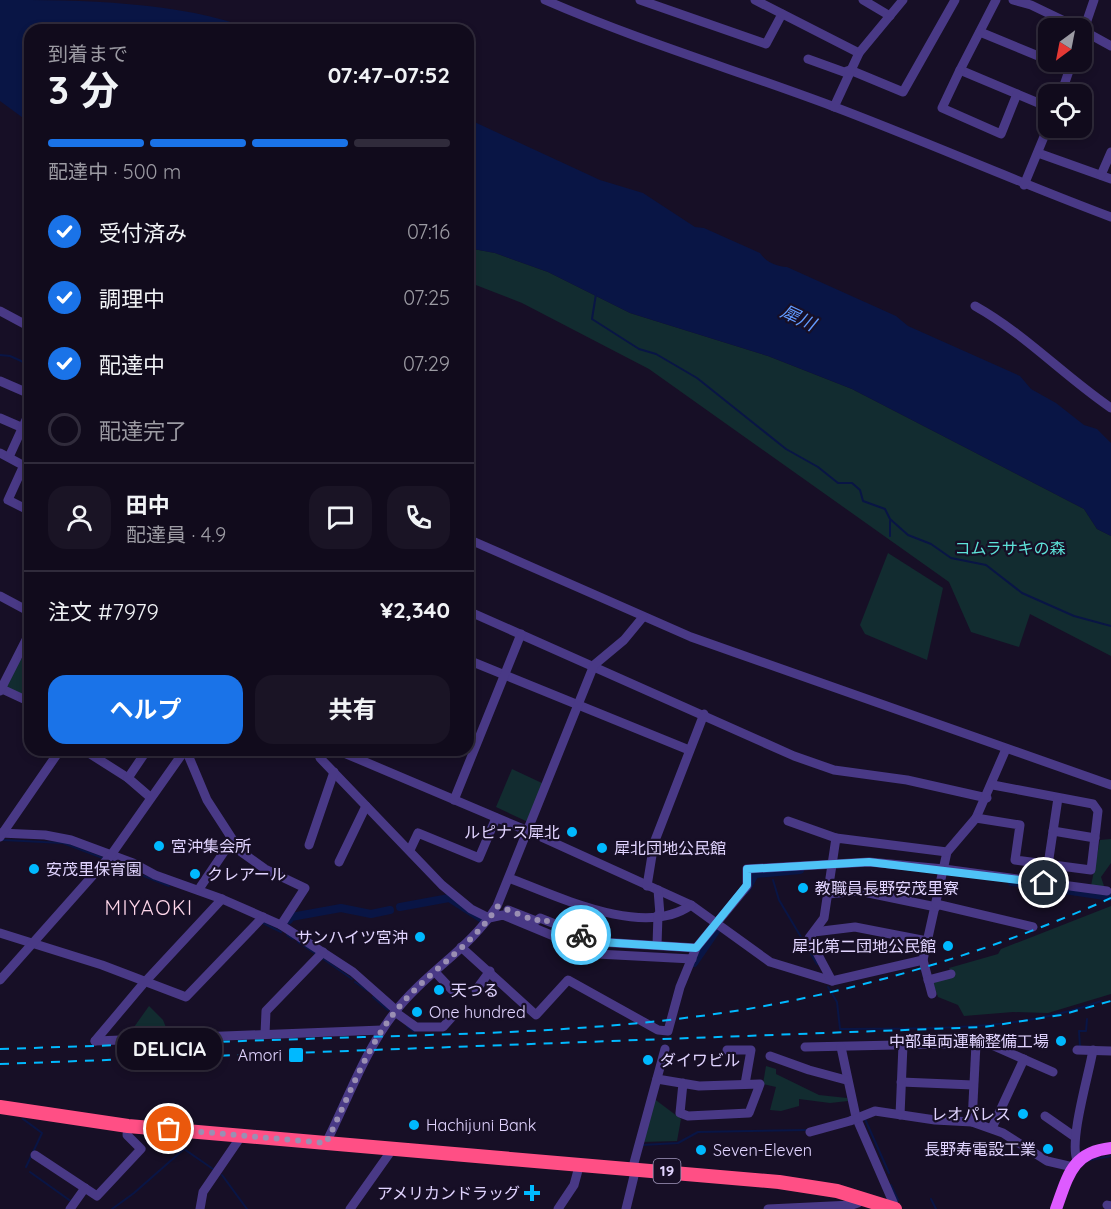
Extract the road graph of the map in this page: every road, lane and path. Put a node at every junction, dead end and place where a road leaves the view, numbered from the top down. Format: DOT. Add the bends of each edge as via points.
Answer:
graph roads {
  1 [pos="545,0"];
  2 [pos="640,0"];
  3 [pos="755,0"];
  4 [pos="863,0"];
  5 [pos="903,0"];
  6 [pos="955,0"];
  7 [pos="996,0"];
  8 [pos="1013,0"];
  9 [pos="1094,0"];
  10 [pos="782,14"];
  11 [pos="890,16"];
  12 [pos="1056,18"];
  13 [pos="1086,18"];
  14 [pos="980,32"];
  15 [pos="1092,36"];
  16 [pos="1111,46"];
  17 [pos="859,53"];
  18 [pos="1038,56"];
  19 [pos="808,59"];
  20 [pos="850,70"];
  21 [pos="960,70"];
  22 [pos="1017,94"];
  23 [pos="1038,103"];
  24 [pos="834,107"];
  25 [pos="1044,138"];
  26 [pos="1111,152"];
  27 [pos="1038,153"];
  28 [pos="1101,176"];
  29 [pos="1111,179"];
  30 [pos="1024,185"];
  31 [pos="1111,217"];
  32 [pos="975,306"];
  33 [pos="0,311"];
  34 [pos="24,324"];
  35 [pos="0,381"];
  36 [pos="24,391"];
  37 [pos="1111,408"];
  38 [pos="0,418"];
  39 [pos="24,424"];
  40 [pos="22,428"];
  41 [pos="4,455"];
  42 [pos="24,465"];
  43 [pos="24,472"];
  44 [pos="24,508"];
  45 [pos="474,542"];
  46 [pos="0,596"];
  47 [pos="24,609"];
  48 [pos="474,613"];
  49 [pos="642,617"];
  50 [pos="521,634"];
  51 [pos="24,644"];
  52 [pos="474,662"];
  53 [pos="594,665"];
  54 [pos="506,675"];
  55 [pos="1,690"];
  56 [pos="24,700"];
  57 [pos="578,706"];
  58 [pos="704,714"];
  59 [pos="1006,749"];
  60 [pos="689,750"];
  61 [pos="474,752"];
  62 [pos="56,756"];
  63 [pos="93,756"];
  64 [pos="143,756"];
  65 [pos="181,756"];
  66 [pos="188,756"];
  67 [pos="320,756"];
  68 [pos="352,756"];
  69 [pos="472,756"];
  70 [pos="334,772"];
  71 [pos="128,778"];
  72 [pos="993,785"];
  73 [pos="1111,785"];
  74 [pos="150,798"];
  75 [pos="987,798"];
  76 [pos="1058,798"];
  77 [pos="454,800"];
  78 [pos="366,806"];
  79 [pos="496,818"];
  80 [pos="976,818"];
  81 [pos="788,821"];
  82 [pos="528,831"];
  83 [pos="1053,831"];
  84 [pos="1,835"];
  85 [pos="836,838"];
  86 [pos="1095,838"];
  87 [pos="232,840"];
  88 [pos="309,846"];
  89 [pos="410,850"];
  90 [pos="947,852"];
  91 [pos="111,855"];
  92 [pos="339,862"];
  93 [pos="832,864"];
  94 [pos="1048,865"];
  95 [pos="944,869"];
  96 [pos="509,878"];
  97 [pos="647,886"];
  98 [pos="199,890"];
  99 [pos="658,890"];
  100 [pos="1107,891"];
  101 [pos="828,894"];
  102 [pos="222,898"];
  103 [pos="691,905"];
  104 [pos="498,906"];
  105 [pos="936,906"];
  106 [pos="659,915"];
  107 [pos="263,917"];
  108 [pos="489,918"];
  109 [pos="718,923"];
  110 [pos="281,925"];
  111 [pos="1033,927"];
  112 [pos="814,932"];
  113 [pos="0,933"];
  114 [pos="927,941"];
  115 [pos="33,942"];
  116 [pos="657,945"];
  117 [pos="461,947"];
  118 [pos="696,948"];
  119 [pos="323,952"];
  120 [pos="692,960"];
  121 [pos="923,960"];
  122 [pos="490,971"];
  123 [pos="435,972"];
  124 [pos="951,974"];
  125 [pos="0,980"];
  126 [pos="928,980"];
  127 [pos="146,981"];
  128 [pos="832,981"];
  129 [pos="452,990"];
  130 [pos="476,990"];
  131 [pos="932,994"];
  132 [pos="395,1011"];
  133 [pos="452,1017"];
  134 [pos="382,1030"];
  135 [pos="265,1034"];
  136 [pos="975,1044"];
  137 [pos="903,1045"];
  138 [pos="805,1047"];
  139 [pos="841,1047"];
  140 [pos="665,1048"];
  141 [pos="727,1050"];
  142 [pos="1077,1050"];
  143 [pos="1093,1050"];
  144 [pos="1111,1051"];
  145 [pos="770,1056"];
  146 [pos="1024,1059"];
  147 [pos="1053,1072"];
  148 [pos="657,1079"];
  149 [pos="846,1080"];
  150 [pos="902,1082"];
  151 [pos="683,1083"];
  152 [pos="746,1084"];
  153 [pos="974,1085"];
  154 [pos="0,1107"];
  155 [pos="900,1115"];
  156 [pos="858,1116"];
  157 [pos="1044,1116"];
  158 [pos="972,1122"];
  159 [pos="128,1126"];
  160 [pos="992,1128"];
  161 [pos="810,1132"];
  162 [pos="242,1135"];
  163 [pos="1075,1137"];
  164 [pos="326,1143"];
  165 [pos="1111,1148"];
  166 [pos="389,1149"];
  167 [pos="35,1155"];
  168 [pos="580,1163"];
  169 [pos="1075,1163"];
  170 [pos="634,1168"];
  171 [pos="85,1188"];
  172 [pos="860,1198"];
  173 [pos="353,1208"];
  174 [pos="70,1209"];
  175 [pos="200,1209"];
  176 [pos="558,1209"];
  177 [pos="626,1209"];
  178 [pos="772,1209"];
  179 [pos="896,1209"];
  180 [pos="1056,1209"];
  1 -- 24 [label="street" via="646,41"];
  2 -- 10 [label="street" via="766,44"];
  3 -- 10 [label="street"];
  4 -- 11 [label="street"];
  5 -- 11 [label="street"];
  6 -- 20 [label="street" via="903,92"];
  7 -- 14 [label="street"];
  8 -- 12 [label="street"];
  9 -- 13 [label="street"];
  10 -- 17 [label="street"];
  11 -- 17 [label="street"];
  14 -- 18 [label="street"];
  14 -- 21 [label="street"];
  15 -- 16 [label="street"];
  17 -- 20 [label="street"];
  19 -- 20 [label="street" via="844,72"];
  20 -- 24 [label="street"];
  21 -- 22 [label="street"];
  21 -- 22 [label="street" via="942,108 1001,134"];
  22 -- 23 [label="street"];
  24 -- 30 [label="street"];
  25 -- 27 [label="street"];
  26 -- 28 [label="street"];
  27 -- 28 [label="street"];
  27 -- 30 [label="street"];
  28 -- 29 [label="street"];
  30 -- 31 [label="street"];
  32 -- 37 [label="street" via="1029,340 1044,357"];
  33 -- 34 [label="street"];
  35 -- 36 [label="street"];
  38 -- 40 [label="street"];
  39 -- 40 [label="street"];
  40 -- 41 [label="street"];
  41 -- 42 [label="street"];
  43 -- 44 [label="street" via="8,500"];
  45 -- 49 [label="street"];
  46 -- 47 [label="street"];
  48 -- 50 [label="street"];
  49 -- 53 [label="street" via="630,635"];
  49 -- 59 [label="street" via="979,736"];
  50 -- 53 [label="street"];
  50 -- 54 [label="street"];
  51 -- 55 [label="street"];
  52 -- 54 [label="street"];
  53 -- 57 [label="street"];
  53 -- 58 [label="street"];
  54 -- 57 [label="street"];
  54 -- 61 [label="street"];
  55 -- 56 [label="street"];
  57 -- 60 [label="street"];
  57 -- 82 [label="street"];
  58 -- 60 [label="street"];
  58 -- 75 [label="street" via="834,770 907,780"];
  59 -- 72 [label="street"];
  59 -- 73 [label="street"];
  60 -- 97 [label="street" via="654,843"];
  62 -- 84 [label="street"];
  63 -- 71 [label="street"];
  64 -- 71 [label="street"];
  65 -- 74 [label="street"];
  66 -- 87 [label="street" via="207,800"];
  67 -- 70 [label="street"];
  68 -- 77 [label="street"];
  69 -- 77 [label="street"];
  70 -- 78 [label="street"];
  70 -- 88 [label="street"];
  71 -- 74 [label="street"];
  72 -- 75 [label="street"];
  72 -- 76 [label="street"];
  74 -- 91 [label="street"];
  75 -- 80 [label="street"];
  76 -- 83 [label="street"];
  76 -- 86 [label="street" via="1093,804 1098,811"];
  77 -- 79 [label="street"];
  78 -- 89 [label="street"];
  78 -- 92 [label="street"];
  79 -- 82 [label="street"];
  79 -- 89 [label="street" via="479,858 418,833"];
  80 -- 90 [label="street"];
  80 -- 94 [label="street" via="1020,825 1015,860"];
  81 -- 85 [label="street"];
  82 -- 96 [label="street"];
  82 -- 97 [label="street"];
  83 -- 86 [label="street"];
  83 -- 94 [label="street"];
  84 -- 91 [label="street" via="56,837"];
  85 -- 90 [label="street"];
  85 -- 93 [label="street"];
  86 -- 94 [label="street" via="1091,870"];
  87 -- 98 [label="street"];
  87 -- 110 [label="street" via="265,869 305,888"];
  89 -- 108 [label="street" via="442,885"];
  90 -- 95 [label="street"];
  91 -- 98 [label="street"];
  91 -- 115 [label="street"];
  93 -- 95 [label="street" via="869,862"];
  93 -- 101 [label="street"];
  93 -- 109 [label="street" via="747,869 747,885"];
  95 -- 100 [label="street"];
  95 -- 105 [label="street"];
  96 -- 104 [label="street"];
  96 -- 106 [label="street" via="606,914"];
  97 -- 99 [label="street"];
  98 -- 102 [label="street"];
  99 -- 103 [label="street"];
  99 -- 106 [label="street"];
  101 -- 105 [label="street" via="859,891"];
  101 -- 112 [label="street" via="824,918"];
  102 -- 107 [label="street"];
  102 -- 127 [label="street"];
  103 -- 106 [label="street" via="683,911"];
  103 -- 109 [label="street"];
  104 -- 108 [label="street"];
  104 -- 116 [label="street" via="600,942"];
  105 -- 111 [label="street"];
  105 -- 114 [label="street"];
  106 -- 116 [label="street"];
  107 -- 110 [label="street"];
  107 -- 127 [label="street" via="186,997"];
  108 -- 117 [label="street"];
  108 -- 120 [label="street" via="503,915 597,954"];
  109 -- 118 [label="street"];
  109 -- 128 [label="street" via="770,962"];
  110 -- 119 [label="street"];
  112 -- 114 [label="street" via="855,927"];
  112 -- 128 [label="street" via="809,938"];
  113 -- 115 [label="street"];
  114 -- 121 [label="street"];
  115 -- 125 [label="street"];
  115 -- 127 [label="street"];
  116 -- 118 [label="street"];
  117 -- 122 [label="street"];
  117 -- 123 [label="street"];
  118 -- 120 [label="street"];
  119 -- 132 [label="street" via="353,972"];
  119 -- 135 [label="street" via="266,1011"];
  120 -- 122 [label="street" via="668,1031 658,1030 568,980 536,1016"];
  121 -- 126 [label="street"];
  121 -- 128 [label="street"];
  122 -- 130 [label="street"];
  123 -- 129 [label="street"];
  123 -- 132 [label="street"];
  124 -- 126 [label="street"];
  126 -- 131 [label="street"];
  127 -- 135 [label="street" via="96,1041"];
  132 -- 133 [label="street" via="416,1027 443,1027"];
  132 -- 134 [label="street"];
  134 -- 135 [label="street"];
  134 -- 164 [label="street"];
  136 -- 137 [label="street"];
  136 -- 146 [label="street" via="987,1043"];
  136 -- 153 [label="street"];
  137 -- 139 [label="street"];
  137 -- 150 [label="street"];
  138 -- 139 [label="street"];
  139 -- 149 [label="street"];
  140 -- 148 [label="street"];
  141 -- 152 [label="street" via="751,1050"];
  142 -- 143 [label="street"];
  143 -- 144 [label="street"];
  143 -- 163 [label="street"];
  145 -- 149 [label="street"];
  146 -- 147 [label="street"];
  146 -- 160 [label="street"];
  148 -- 151 [label="street"];
  148 -- 170 [label="street"];
  149 -- 156 [label="street"];
  150 -- 153 [label="street"];
  150 -- 155 [label="street"];
  151 -- 152 [label="street"];
  151 -- 152 [label="street" via="680,1113 688,1116 749,1113 760,1084"];
  153 -- 158 [label="street"];
  154 -- 159 [label="highway, 19"];
  155 -- 156 [label="street" via="874,1111"];
  155 -- 158 [label="street"];
  156 -- 161 [label="street"];
  156 -- 179 [label="street"];
  157 -- 163 [label="street"];
  158 -- 160 [label="street"];
  159 -- 162 [label="highway, 19"];
  159 -- 171 [label="street" via="127,1135 141,1149 97,1196"];
  160 -- 169 [label="street" via="1047,1161"];
  162 -- 164 [label="highway, 19"];
  162 -- 175 [label="street" via="203,1192"];
  163 -- 169 [label="street"];
  164 -- 166 [label="highway, 19"];
  165 -- 169 [label="main road" via="1096,1150"];
  166 -- 168 [label="highway, 19"];
  166 -- 173 [label="street"];
  167 -- 171 [label="street"];
  168 -- 170 [label="highway, 19"];
  168 -- 176 [label="street" via="574,1185"];
  169 -- 180 [label="main road"];
  170 -- 172 [label="highway, 19" via="779,1182"];
  170 -- 177 [label="street"];
  171 -- 174 [label="street"];
  172 -- 178 [label="street" via="852,1205"];
  172 -- 179 [label="highway, 19"];
}
